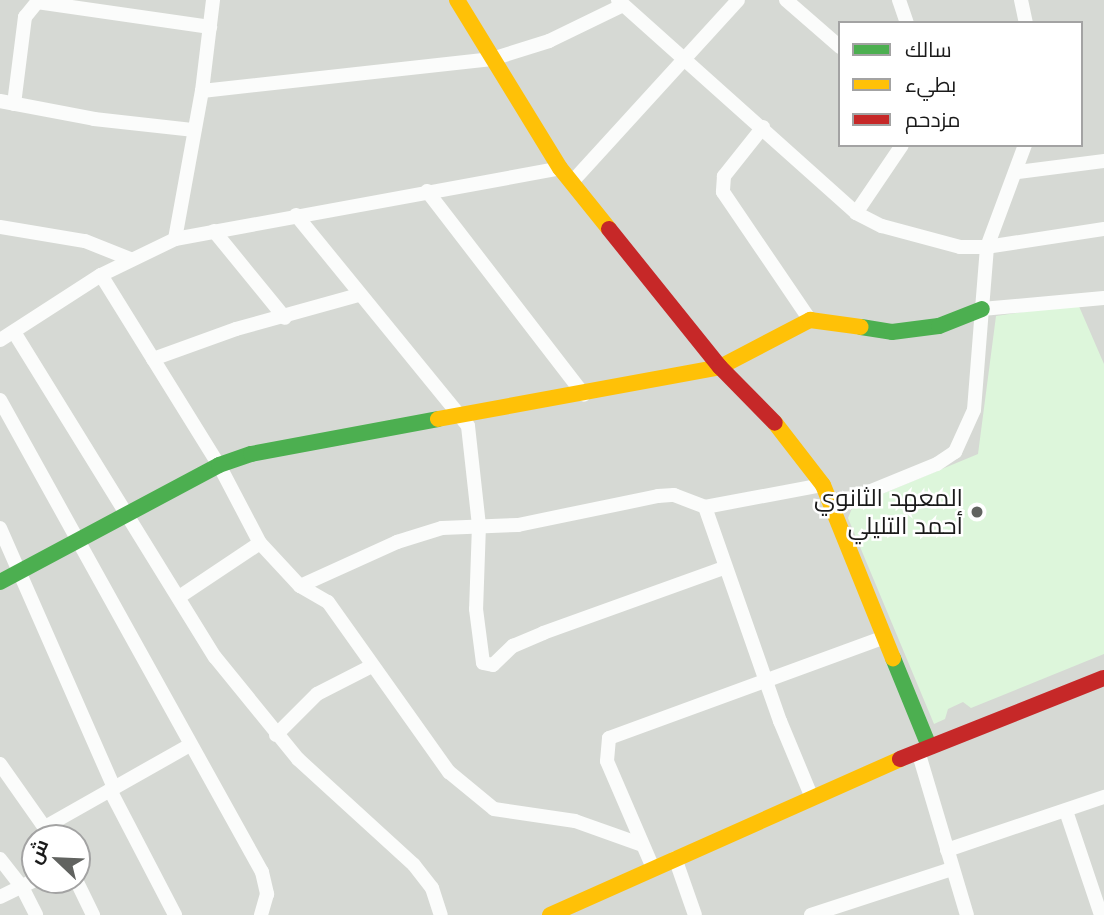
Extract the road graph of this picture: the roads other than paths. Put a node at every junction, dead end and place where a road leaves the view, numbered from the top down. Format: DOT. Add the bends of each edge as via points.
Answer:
graph roads {
  1 [pos="213,0"];
  2 [pos="457,0"];
  3 [pos="738,0"];
  4 [pos="786,0"];
  5 [pos="899,0"];
  6 [pos="1021,0"];
  7 [pos="620,2"];
  8 [pos="103,4"];
  9 [pos="906,21"];
  10 [pos="1026,21"];
  11 [pos="210,27"];
  12 [pos="838,45"];
  13 [pos="687,57"];
  14 [pos="492,59"];
  15 [pos="202,91"];
  16 [pos="7,102"];
  17 [pos="763,127"];
  18 [pos="194,130"];
  19 [pos="901,147"];
  20 [pos="1024,147"];
  21 [pos="1104,161"];
  22 [pos="560,167"];
  23 [pos="1018,172"];
  24 [pos="572,182"];
  25 [pos="427,191"];
  26 [pos="856,214"];
  27 [pos="296,215"];
  28 [pos="0,227"];
  29 [pos="1104,229"];
  30 [pos="214,231"];
  31 [pos="175,239"];
  32 [pos="987,247"];
  33 [pos="130,259"];
  34 [pos="101,275"];
  35 [pos="359,295"];
  36 [pos="1104,298"];
  37 [pos="982,309"];
  38 [pos="285,318"];
  39 [pos="810,320"];
  40 [pos="14,332"];
  41 [pos="0,340"];
  42 [pos="153,359"];
  43 [pos="720,367"];
  44 [pos="584,395"];
  45 [pos="0,400"];
  46 [pos="459,414"];
  47 [pos="219,465"];
  48 [pos="823,485"];
  49 [pos="705,507"];
  50 [pos="832,507"];
  51 [pos="127,513"];
  52 [pos="479,525"];
  53 [pos="0,528"];
  54 [pos="76,541"];
  55 [pos="260,543"];
  56 [pos="724,568"];
  57 [pos="21,571"];
  58 [pos="0,582"];
  59 [pos="300,586"];
  60 [pos="179,597"];
  61 [pos="883,638"];
  62 [pos="372,666"];
  63 [pos="1104,678"];
  64 [pos="764,680"];
  65 [pos="276,735"];
  66 [pos="188,746"];
  67 [pos="923,749"];
  68 [pos="0,764"];
  69 [pos="112,789"];
  70 [pos="1104,797"];
  71 [pos="812,798"];
  72 [pos="1066,811"];
  73 [pos="43,824"];
  74 [pos="61,824"];
  75 [pos="640,844"];
  76 [pos="947,850"];
  77 [pos="675,858"];
  78 [pos="0,859"];
  79 [pos="653,868"];
  80 [pos="952,869"];
  81 [pos="21,876"];
  82 [pos="21,887"];
  83 [pos="31,894"];
  84 [pos="83,894"];
  85 [pos="0,897"];
  86 [pos="831,912"];
  87 [pos="36,915"];
  88 [pos="93,915"];
  89 [pos="175,915"];
  90 [pos="261,915"];
  91 [pos="441,915"];
  92 [pos="550,915"];
  93 [pos="695,915"];
  94 [pos="811,915"];
  95 [pos="967,915"];
  96 [pos="1101,915"];
  1 -- 11 [label="street"];
  2 -- 14 [label="street"];
  3 -- 13 [label="street"];
  4 -- 12 [label="street"];
  5 -- 9 [label="street"];
  6 -- 10 [label="street"];
  7 -- 13 [label="street"];
  7 -- 14 [label="street" via="548,41"];
  8 -- 11 [label="street"];
  8 -- 16 [label="street" via="46,0 27,9"];
  11 -- 15 [label="street"];
  13 -- 17 [label="street"];
  13 -- 24 [label="street"];
  14 -- 15 [label="street"];
  14 -- 22 [label="street"];
  15 -- 18 [label="street"];
  16 -- 18 [label="street" via="94,119"];
  17 -- 26 [label="street"];
  17 -- 39 [label="street" via="724,176 723,192"];
  18 -- 31 [label="street"];
  19 -- 26 [label="street"];
  20 -- 23 [label="street"];
  21 -- 23 [label="street"];
  22 -- 24 [label="street"];
  22 -- 25 [label="street"];
  23 -- 32 [label="street"];
  24 -- 43 [label="street"];
  25 -- 27 [label="street"];
  25 -- 44 [label="street"];
  26 -- 32 [label="street" via="924,239"];
  27 -- 30 [label="street"];
  27 -- 35 [label="street"];
  28 -- 33 [label="street" via="85,241"];
  29 -- 32 [label="street"];
  30 -- 31 [label="street"];
  30 -- 38 [label="street"];
  31 -- 33 [label="street"];
  32 -- 37 [label="street"];
  33 -- 34 [label="street"];
  34 -- 40 [label="street"];
  34 -- 42 [label="street"];
  35 -- 38 [label="street"];
  35 -- 46 [label="street"];
  36 -- 37 [label="street"];
  37 -- 39 [label="street" via="939,326 891,332"];
  37 -- 50 [label="street" via="974,410 955,452 937,464"];
  38 -- 42 [label="street" via="236,329"];
  39 -- 43 [label="street"];
  40 -- 41 [label="street"];
  40 -- 51 [label="street"];
  42 -- 47 [label="street"];
  43 -- 44 [label="street"];
  43 -- 48 [label="street" via="788,437"];
  44 -- 46 [label="street"];
  45 -- 54 [label="street"];
  46 -- 47 [label="street" via="251,454"];
  46 -- 52 [label="street" via="471,438"];
  47 -- 51 [label="street"];
  47 -- 55 [label="street"];
  48 -- 49 [label="street"];
  48 -- 50 [label="street"];
  49 -- 52 [label="street" via="674,495 658,496 518,524"];
  49 -- 56 [label="street"];
  50 -- 61 [label="street"];
  51 -- 54 [label="street"];
  51 -- 60 [label="street"];
  52 -- 56 [label="street" via="476,609 484,663 489,665 513,646 543,633"];
  52 -- 59 [label="street" via="442,528 397,542"];
  53 -- 57 [label="street"];
  54 -- 57 [label="street"];
  54 -- 66 [label="street"];
  55 -- 59 [label="street"];
  55 -- 60 [label="street"];
  56 -- 64 [label="street"];
  57 -- 58 [label="street"];
  57 -- 69 [label="street"];
  59 -- 62 [label="street" via="328,601"];
  60 -- 65 [label="street" via="215,657"];
  61 -- 64 [label="street"];
  61 -- 67 [label="street"];
  62 -- 65 [label="street" via="317,694"];
  62 -- 75 [label="street" via="449,772 494,809 575,821"];
  63 -- 67 [label="street"];
  64 -- 71 [label="street"];
  64 -- 75 [label="street" via="609,738 607,761"];
  65 -- 91 [label="street" via="414,865 432,888"];
  66 -- 69 [label="street"];
  66 -- 90 [label="street" via="262,872 267,894"];
  67 -- 71 [label="street"];
  67 -- 76 [label="street"];
  68 -- 73 [label="street"];
  69 -- 74 [label="street"];
  69 -- 89 [label="street"];
  70 -- 72 [label="street"];
  71 -- 77 [label="street"];
  72 -- 76 [label="street"];
  72 -- 96 [label="street"];
  75 -- 79 [label="street"];
  76 -- 80 [label="street"];
  77 -- 79 [label="street"];
  77 -- 93 [label="street"];
  78 -- 81 [label="street"];
  79 -- 92 [label="street"];
  80 -- 86 [label="street"];
  80 -- 95 [label="street"];
  82 -- 85 [label="street"];
  83 -- 87 [label="street"];
  84 -- 88 [label="street"];
  86 -- 94 [label="street"];
}
